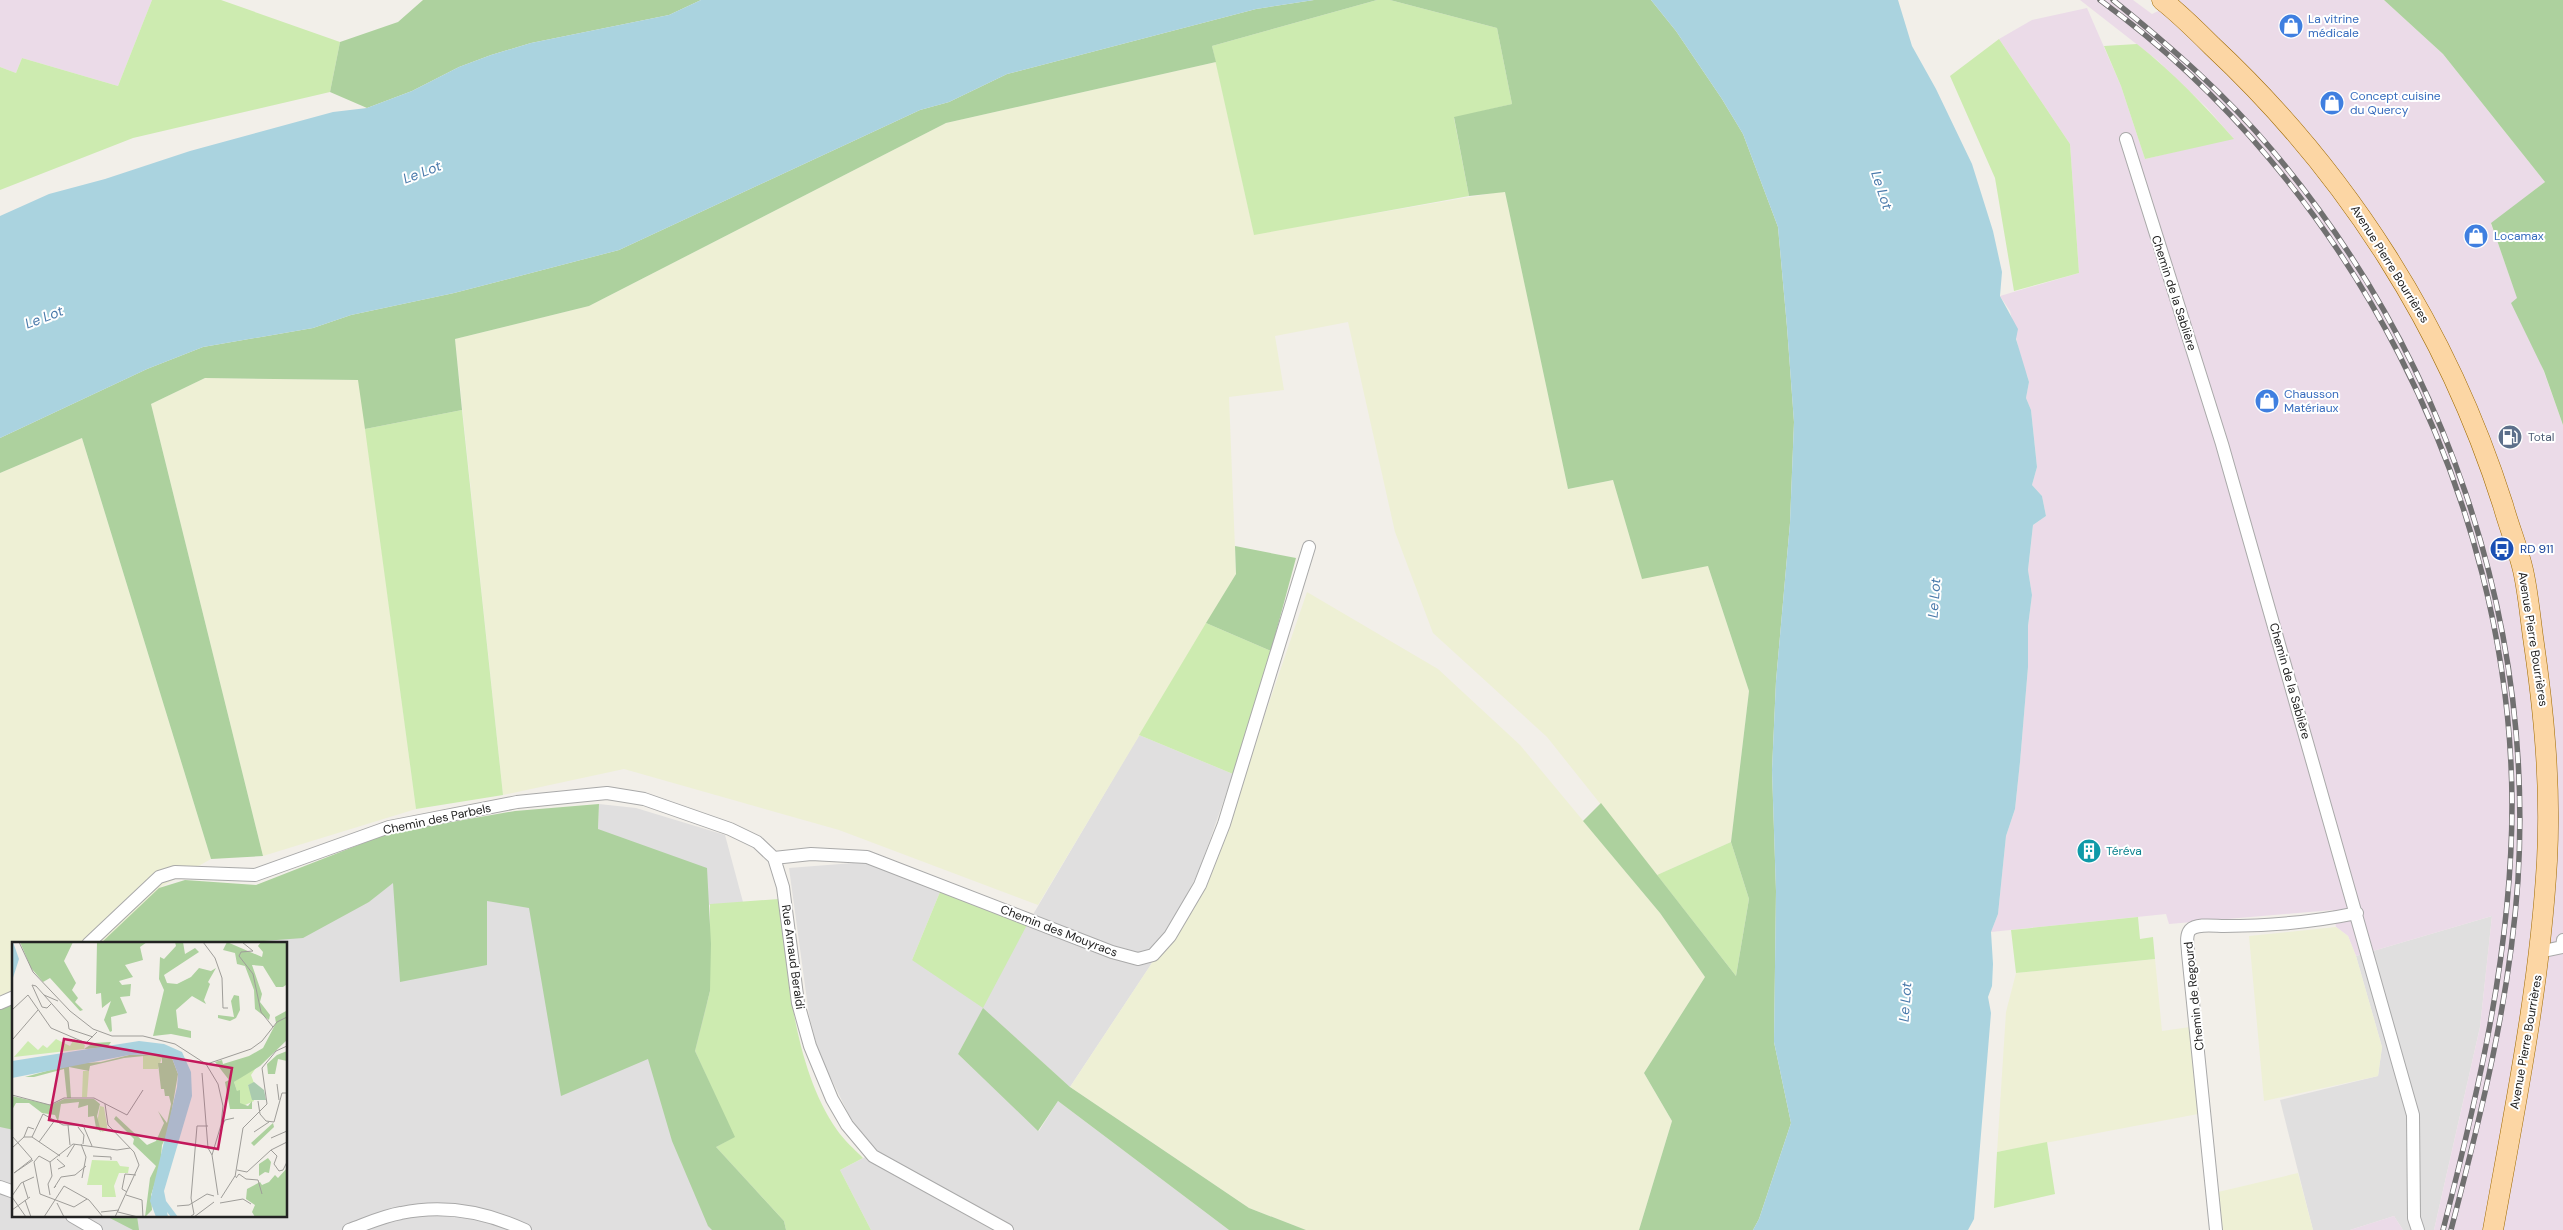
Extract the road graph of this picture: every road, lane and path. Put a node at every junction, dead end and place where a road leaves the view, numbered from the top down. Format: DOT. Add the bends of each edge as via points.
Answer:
graph roads {
  1 [pos="2170,2"];
  2 [pos="2126,139"];
  3 [pos="1309,547"];
  4 [pos="774,858"];
  5 [pos="2357,913"];
  6 [pos="2563,940"];
  7 [pos="90,942"];
  8 [pos="2540,952"];
  9 [pos="12,998"];
  10 [pos="0,1003"];
  11 [pos="0,1187"];
  12 [pos="12,1191"];
  13 [pos="75,1218"];
  14 [pos="90,1228"];
  15 [pos="349,1230"];
  16 [pos="525,1230"];
  17 [pos="1007,1230"];
  18 [pos="2216,1230"];
  19 [pos="2418,1230"];
  20 [pos="2494,1230"];
  1 -- 8 [label="main road, Avenue Pierre Bourrières" via="2251,82 2346,194 2429,326 2480,441 2523,571 2545,716 2547,860"];
  2 -- 5 [label="street, Chemin de la Sablière" via="2222,444"];
  3 -- 4 [label="street, Chemin des Mouyracs" via="1224,824 1200,885 1170,936 1153,955 1138,959 1112,952 867,856"];
  4 -- 7 [label="street, Chemin des Parbels" via="757,842 730,829 644,799 608,793 517,802 389,827 255,875 175,872 159,877"];
  4 -- 17 [label="street, Rue Arnaud Beraldi" via="783,887 798,1003 810,1046 832,1099 847,1124 873,1156"];
  5 -- 18 [label="street, Chemin de Regourd" via="2190,930 2187,938"];
  5 -- 19 [label="street, Chemin de la Sablière" via="2413,1116 2414,1218"];
  6 -- 8 [label="street" via="2562,948"];
  8 -- 20 [label="main road, Avenue Pierre Bourrières"];
  9 -- 10 [label="street"];
  11 -- 12 [label="street"];
  13 -- 14 [label="street"];
  15 -- 16 [label="street" via="400,1213 457,1209 506,1221"];
}
